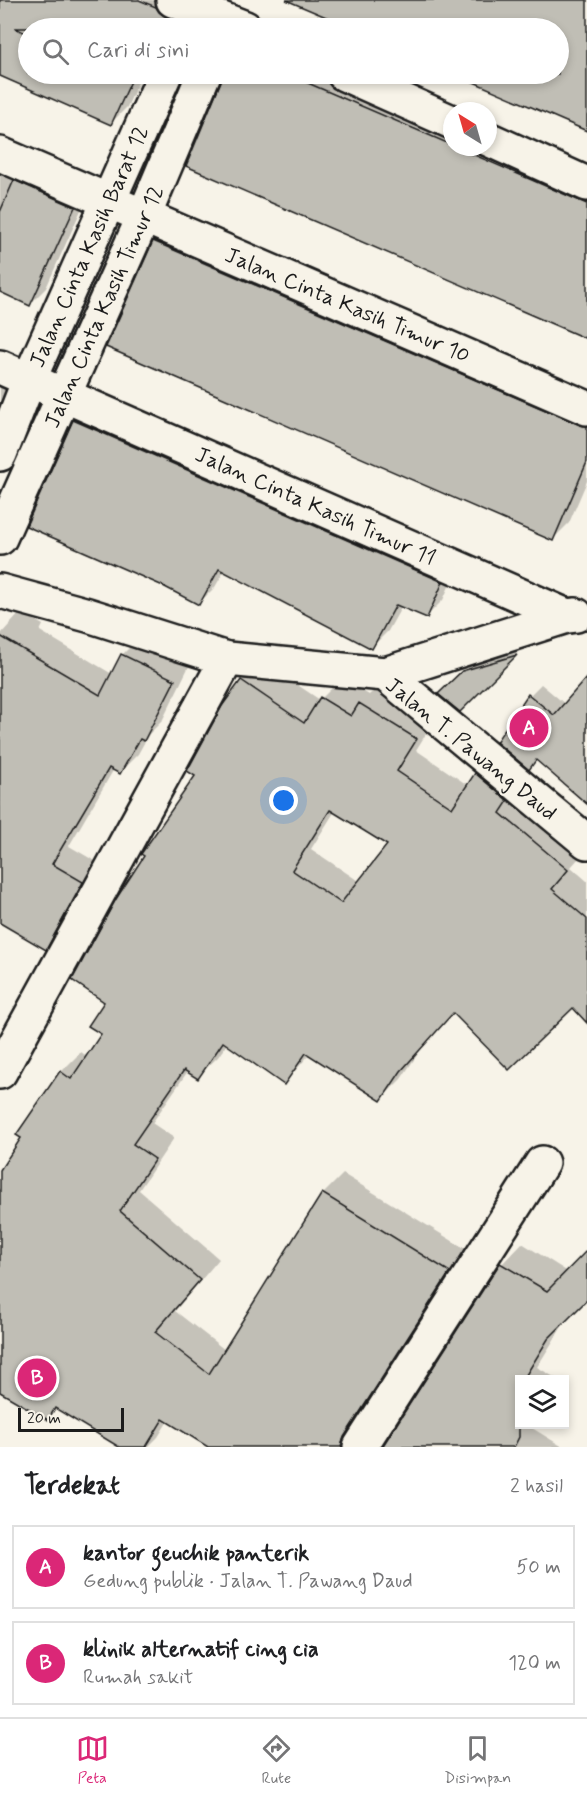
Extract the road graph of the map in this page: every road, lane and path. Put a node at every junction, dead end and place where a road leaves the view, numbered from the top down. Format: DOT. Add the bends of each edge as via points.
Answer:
graph roads {
  1 [pos="188,9"];
  2 [pos="228,18"];
  3 [pos="161,84"];
  4 [pos="200,84"];
  5 [pos="366,84"];
  6 [pos="443,118"];
  7 [pos="497,143"];
  8 [pos="0,154"];
  9 [pos="587,184"];
  10 [pos="108,202"];
  11 [pos="144,216"];
  12 [pos="15,374"];
  13 [pos="65,394"];
  14 [pos="587,408"];
  15 [pos="0,454"];
  16 [pos="0,538"];
  17 [pos="0,591"];
  18 [pos="577,615"];
  19 [pos="227,659"];
  20 [pos="385,674"];
  21 [pos="587,842"];
  22 [pos="0,1072"];
  23 [pos="542,1163"];
  24 [pos="360,1447"];
  1 -- 2 [label="street"];
  3 -- 10 [label="street, Jalan Cinta Kasih Barat 12"];
  4 -- 11 [label="street, Jalan Cinta Kasih Timur 12"];
  5 -- 6 [label="street"];
  7 -- 9 [label="street"];
  8 -- 10 [label="street, Jalan Cinta Kasih Timur 10"];
  10 -- 11 [label="street, Jalan Cinta Kasih Timur 10"];
  10 -- 12 [label="street, Jalan Cinta Kasih Barat 12"];
  11 -- 13 [label="street, Jalan Cinta Kasih Timur 12"];
  11 -- 14 [label="street, Jalan Cinta Kasih Timur 10"];
  12 -- 13 [label="street, Jalan Cinta Kasih Timur 11"];
  12 -- 15 [label="street, Jalan Cinta Kasih Barat 12"];
  13 -- 16 [label="street, Jalan Cinta Kasih Timur 12"];
  13 -- 18 [label="street, Jalan Cinta Kasih Timur 11"];
  17 -- 19 [label="street, Jalan T. Pawang Daud"];
  18 -- 20 [label="street"];
  19 -- 20 [label="street, Jalan T. Pawang Daud"];
  19 -- 22 [label="street"];
  20 -- 21 [label="street, Jalan T. Pawang Daud"];
  23 -- 24 [label="street"];
}
